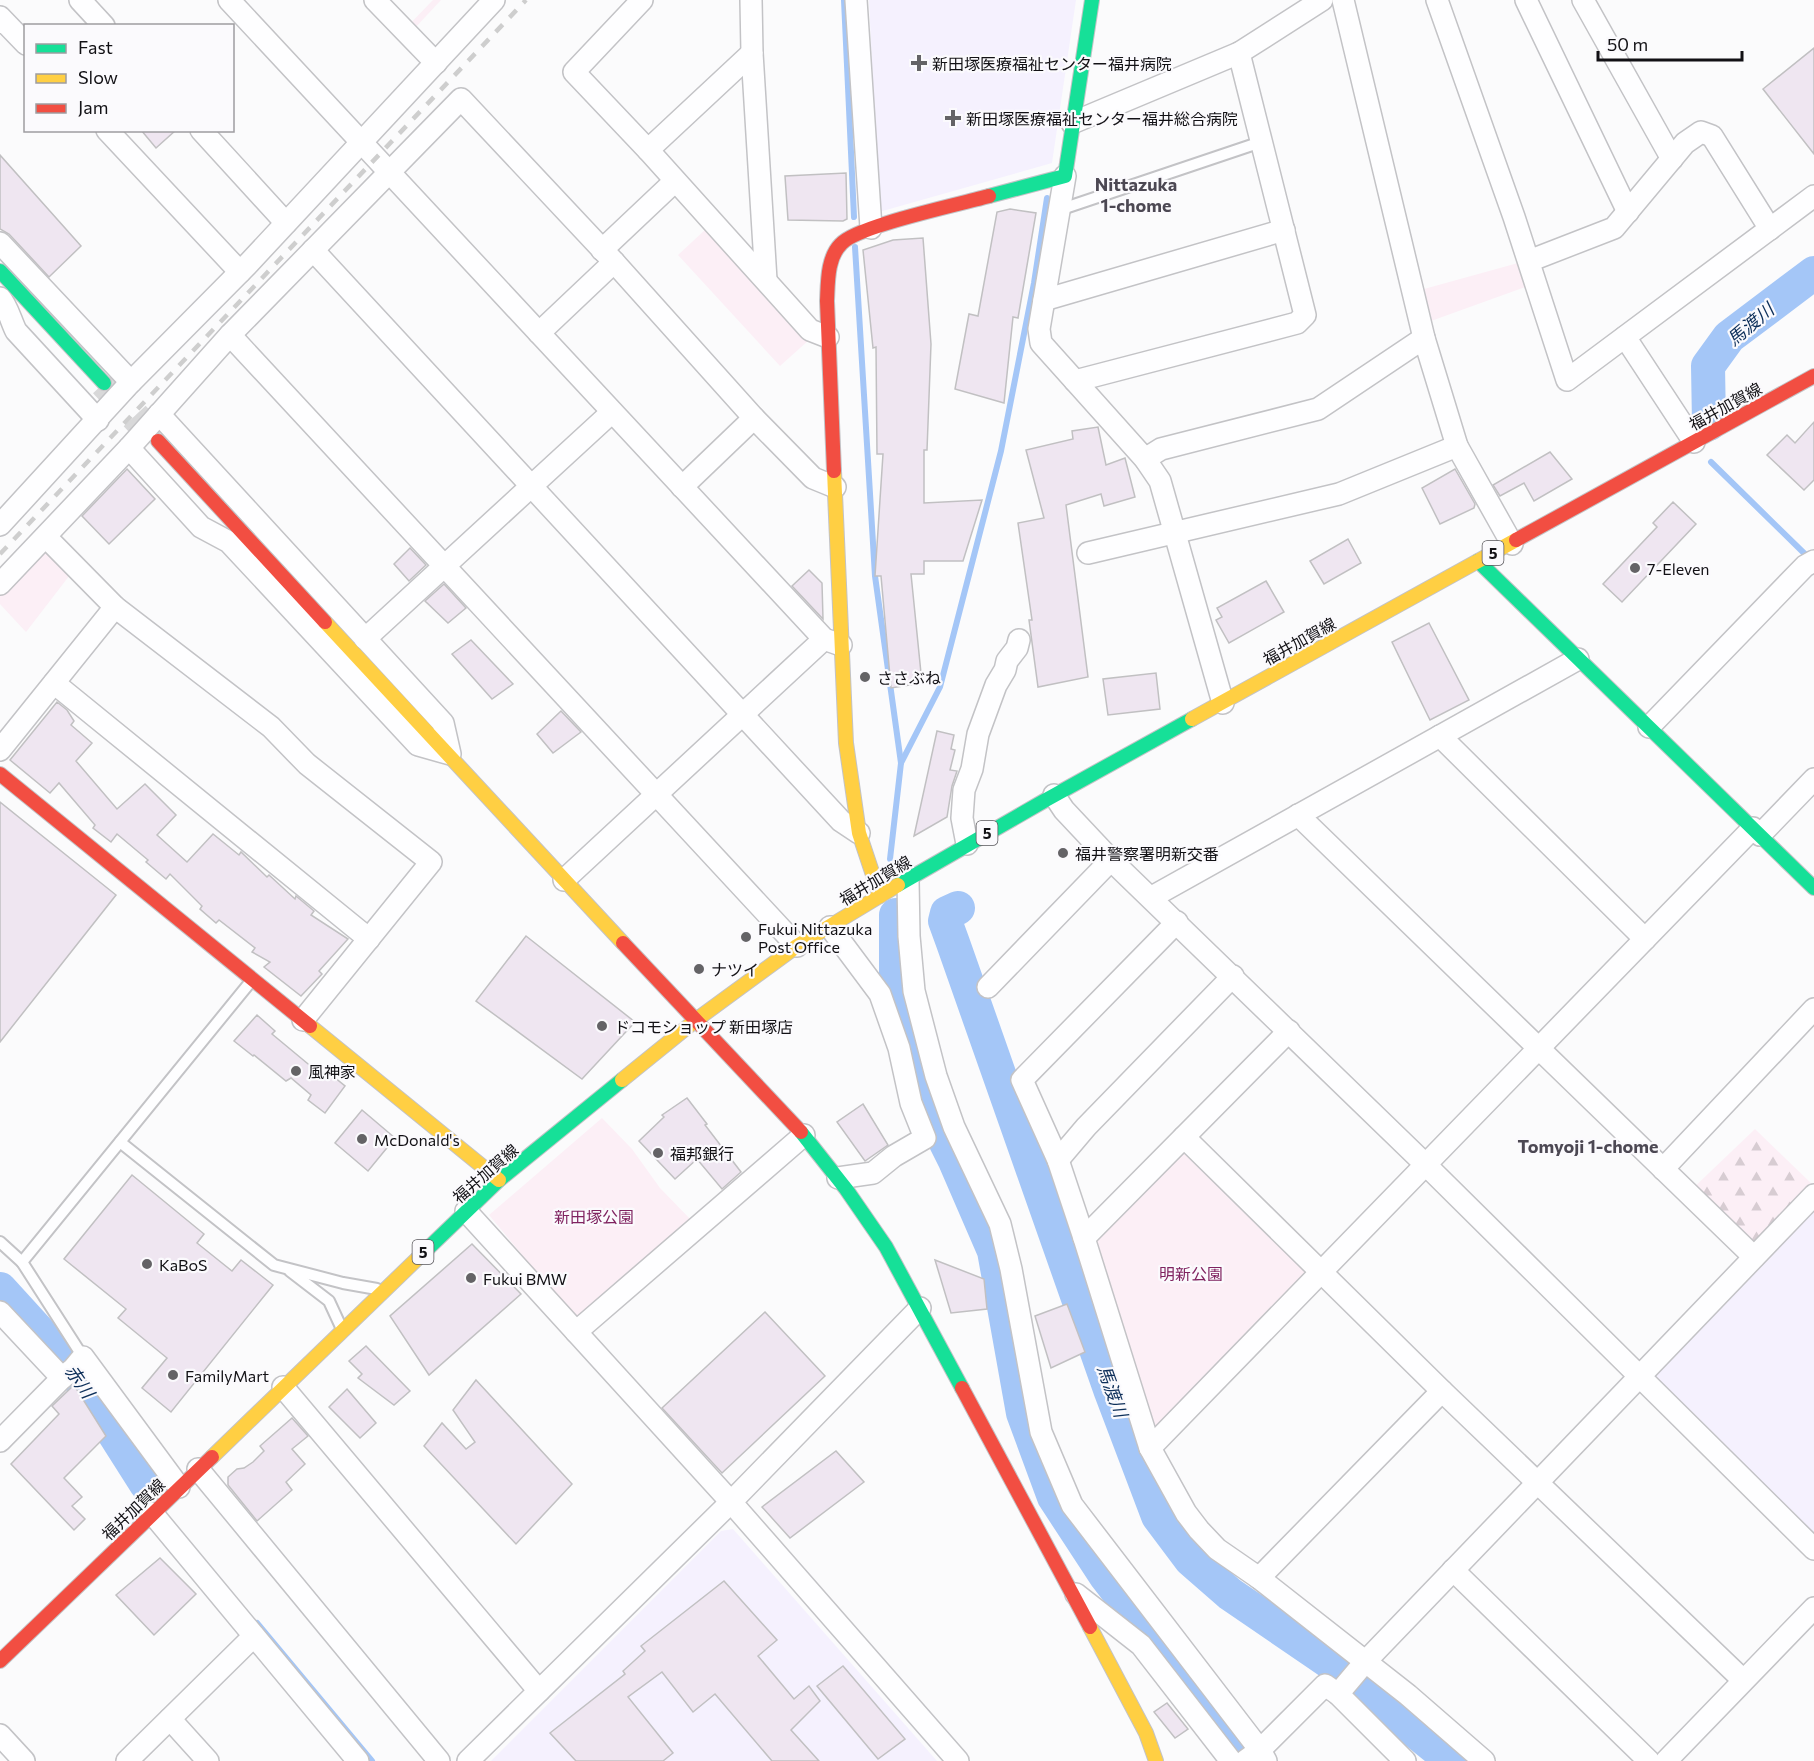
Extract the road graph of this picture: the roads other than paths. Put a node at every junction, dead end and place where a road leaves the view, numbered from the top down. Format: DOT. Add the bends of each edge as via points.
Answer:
graph roads {
  1 [pos="80,0"];
  2 [pos="230,0"];
  3 [pos="375,0"];
  4 [pos="494,0"];
  5 [pos="642,0"];
  6 [pos="751,0"];
  7 [pos="856,0"];
  8 [pos="1092,0"];
  9 [pos="1322,0"];
  10 [pos="1343,0"];
  11 [pos="1437,0"];
  12 [pos="1526,0"];
  13 [pos="1583,0"];
  14 [pos="0,17"];
  15 [pos="102,24"];
  16 [pos="24,42"];
  17 [pos="752,53"];
  18 [pos="1239,53"];
  19 [pos="436,63"];
  20 [pos="1072,123"];
  21 [pos="109,132"];
  22 [pos="203,132"];
  23 [pos="361,142"];
  24 [pos="1261,142"];
  25 [pos="648,150"];
  26 [pos="1672,159"];
  27 [pos="389,172"];
  28 [pos="1065,176"];
  29 [pos="675,181"];
  30 [pos="1814,196"];
  31 [pos="1058,210"];
  32 [pos="1628,212"];
  33 [pos="286,223"];
  34 [pos="871,228"];
  35 [pos="1770,229"];
  36 [pos="1284,230"];
  37 [pos="0,243"];
  38 [pos="313,250"];
  39 [pos="608,256"];
  40 [pos="1529,261"];
  41 [pos="0,271"];
  42 [pos="240,272"];
  43 [pos="766,280"];
  44 [pos="1044,300"];
  45 [pos="3,313"];
  46 [pos="539,333"];
  47 [pos="230,335"];
  48 [pos="828,337"];
  49 [pos="1624,337"];
  50 [pos="1424,338"];
  51 [pos="1814,376"];
  52 [pos="1075,381"];
  53 [pos="131,382"];
  54 [pos="104,383"];
  55 [pos="612,412"];
  56 [pos="159,414"];
  57 [pos="754,418"];
  58 [pos="98,420"];
  59 [pos="158,441"];
  60 [pos="1694,442"];
  61 [pos="1457,446"];
  62 [pos="129,448"];
  63 [pos="1144,459"];
  64 [pos="531,487"];
  65 [pos="682,487"];
  66 [pos="835,487"];
  67 [pos="0,525"];
  68 [pos="1174,532"];
  69 [pos="46,537"];
  70 [pos="1512,544"];
  71 [pos="1089,553"];
  72 [pos="1478,561"];
  73 [pos="444,566"];
  74 [pos="1811,567"];
  75 [pos="0,584"];
  76 [pos="115,607"];
  77 [pos="365,639"];
  78 [pos="1019,640"];
  79 [pos="833,642"];
  80 [pos="1578,659"];
  81 [pos="54,683"];
  82 [pos="1223,703"];
  83 [pos="742,714"];
  84 [pos="1649,727"];
  85 [pos="1440,736"];
  86 [pos="0,750"];
  87 [pos="450,754"];
  88 [pos="1814,778"];
  89 [pos="2,779"];
  90 [pos="1061,791"];
  91 [pos="656,796"];
  92 [pos="1298,815"];
  93 [pos="1756,832"];
  94 [pos="859,833"];
  95 [pos="967,844"];
  96 [pos="1111,860"];
  97 [pos="564,880"];
  98 [pos="904,882"];
  99 [pos="1814,888"];
  100 [pos="883,894"];
  101 [pos="1152,897"];
  102 [pos="1177,922"];
  103 [pos="830,927"];
  104 [pos="369,939"];
  105 [pos="1645,939"];
  106 [pos="797,946"];
  107 [pos="1233,976"];
  108 [pos="253,979"];
  109 [pos="988,987"];
  110 [pos="1814,1009"];
  111 [pos="303,1020"];
  112 [pos="696,1020"];
  113 [pos="1289,1031"];
  114 [pos="1539,1048"];
  115 [pos="804,1135"];
  116 [pos="1184,1137"];
  117 [pos="120,1142"];
  118 [pos="1058,1160"];
  119 [pos="1426,1164"];
  120 [pos="1663,1169"];
  121 [pos="838,1178"];
  122 [pos="499,1180"];
  123 [pos="1814,1195"];
  124 [pos="466,1211"];
  125 [pos="1084,1238"];
  126 [pos="0,1242"];
  127 [pos="1754,1257"];
  128 [pos="22,1262"];
  129 [pos="287,1268"];
  130 [pos="1322,1272"];
  131 [pos="384,1290"];
  132 [pos="920,1308"];
  133 [pos="0,1312"];
  134 [pos="342,1330"];
  135 [pos="576,1332"];
  136 [pos="83,1357"];
  137 [pos="1640,1376"];
  138 [pos="62,1378"];
  139 [pos="283,1387"];
  140 [pos="1442,1391"];
  141 [pos="0,1442"];
  142 [pos="1150,1448"];
  143 [pos="198,1469"];
  144 [pos="1538,1483"];
  145 [pos="179,1487"];
  146 [pos="731,1502"];
  147 [pos="152,1513"];
  148 [pos="1814,1549"];
  149 [pos="1453,1570"];
  150 [pos="1259,1578"];
  151 [pos="1071,1590"];
  152 [pos="1814,1608"];
  153 [pos="254,1636"];
  154 [pos="0,1661"];
  155 [pos="1365,1662"];
  156 [pos="1743,1680"];
  157 [pos="539,1691"];
  158 [pos="1338,1694"];
  159 [pos="170,1719"];
  160 [pos="0,1735"];
  161 [pos="1257,1757"];
  162 [pos="24,1761"];
  163 [pos="127,1761"];
  164 [pos="208,1761"];
  165 [pos="358,1761"];
  166 [pos="439,1761"];
  167 [pos="468,1761"];
  168 [pos="958,1761"];
  169 [pos="1156,1761"];
  170 [pos="1231,1761"];
  171 [pos="1405,1761"];
  172 [pos="1484,1761"];
  173 [pos="1649,1761"];
  174 [pos="1666,1761"];
  1 -- 15 [label="street"];
  2 -- 23 [label="street"];
  3 -- 19 [label="street"];
  4 -- 19 [label="street"];
  5 -- 25 [label="street" via="574,72"];
  6 -- 17 [label="street"];
  7 -- 34 [label="street"];
  8 -- 20 [label="street"];
  9 -- 18 [label="street"];
  10 -- 50 [label="street"];
  11 -- 40 [label="street"];
  12 -- 32 [label="street"];
  13 -- 26 [label="street"];
  14 -- 16 [label="street"];
  17 -- 25 [label="street"];
  17 -- 43 [label="street"];
  18 -- 20 [label="street"];
  18 -- 24 [label="street"];
  19 -- 23 [label="street"];
  20 -- 28 [label="street"];
  21 -- 42 [label="street"];
  22 -- 33 [label="street"];
  23 -- 27 [label="street"];
  23 -- 33 [label="street"];
  24 -- 31 [label="lane"];
  24 -- 36 [label="street"];
  25 -- 29 [label="street"];
  26 -- 32 [label="street"];
  26 -- 35 [label="street" via="1701,132 1712,136"];
  27 -- 38 [label="street"];
  27 -- 39 [label="street" via="461,99"];
  27 -- 46 [label="street"];
  28 -- 31 [label="street"];
  28 -- 34 [label="street"];
  29 -- 39 [label="street"];
  29 -- 43 [label="street"];
  30 -- 35 [label="street"];
  31 -- 44 [label="street"];
  32 -- 40 [label="street" via="1614,228"];
  33 -- 42 [label="street"];
  34 -- 48 [label="street" via="842,242 834,252"];
  35 -- 49 [label="street"];
  36 -- 44 [label="street"];
  36 -- 52 [label="street" via="1305,315 1297,323"];
  37 -- 53 [label="street"];
  38 -- 47 [label="street"];
  38 -- 64 [label="street"];
  39 -- 46 [label="street"];
  39 -- 57 [label="street"];
  40 -- 49 [label="street" via="1567,380"];
  41 -- 54 [label="street"];
  42 -- 53 [label="street"];
  43 -- 48 [label="street" via="810,330"];
  44 -- 52 [label="street" via="1041,342"];
  45 -- 58 [label="street"];
  46 -- 55 [label="street"];
  47 -- 56 [label="street"];
  47 -- 73 [label="street"];
  48 -- 66 [label="street"];
  49 -- 60 [label="street"];
  50 -- 61 [label="street"];
  50 -- 63 [label="street" via="1318,409 1161,449"];
  51 -- 60 [label="street, 福井加賀線 / 5"];
  52 -- 63 [label="street"];
  53 -- 58 [label="street"];
  55 -- 64 [label="street"];
  55 -- 65 [label="street"];
  56 -- 62 [label="street"];
  56 -- 77 [label="street"];
  57 -- 65 [label="street"];
  57 -- 66 [label="street" via="813,478"];
  58 -- 67 [label="street"];
  59 -- 87 [label="street"];
  60 -- 70 [label="street, 福井加賀線 / 5"];
  61 -- 68 [label="street" via="1339,494"];
  61 -- 70 [label="street"];
  62 -- 69 [label="street"];
  62 -- 87 [label="street" via="201,527 229,542 418,746"];
  63 -- 68 [label="street" via="1160,481"];
  64 -- 73 [label="street"];
  64 -- 83 [label="street"];
  65 -- 79 [label="street"];
  66 -- 79 [label="street"];
  68 -- 71 [label="street"];
  68 -- 82 [label="street"];
  69 -- 75 [label="street"];
  69 -- 76 [label="street"];
  70 -- 72 [label="street, 福井加賀線 / 5"];
  72 -- 80 [label="street"];
  72 -- 82 [label="street, 福井加賀線 / 5"];
  73 -- 77 [label="street"];
  73 -- 91 [label="street"];
  74 -- 84 [label="street"];
  76 -- 81 [label="street"];
  76 -- 104 [label="street" via="271,727 307,764 431,862"];
  77 -- 87 [label="street" via="443,723"];
  78 -- 95 [label="street" via="996,685 978,734 964,790 962,818"];
  79 -- 83 [label="street"];
  79 -- 94 [label="street"];
  80 -- 84 [label="street"];
  80 -- 85 [label="street"];
  81 -- 86 [label="street"];
  81 -- 104 [label="street"];
  82 -- 90 [label="street, 福井加賀線 / 5"];
  83 -- 91 [label="street"];
  83 -- 94 [label="street" via="841,820"];
  84 -- 93 [label="street"];
  85 -- 92 [label="street"];
  85 -- 105 [label="street"];
  87 -- 97 [label="street"];
  88 -- 93 [label="street"];
  89 -- 108 [label="street"];
  90 -- 95 [label="street, 福井加賀線 / 5"];
  90 -- 96 [label="street" via="1064,810"];
  91 -- 97 [label="street"];
  91 -- 106 [label="street"];
  92 -- 101 [label="street"];
  92 -- 114 [label="street"];
  93 -- 99 [label="street"];
  93 -- 105 [label="street"];
  94 -- 100 [label="street"];
  95 -- 98 [label="street, 福井加賀線 / 5"];
  96 -- 101 [label="street"];
  96 -- 109 [label="street"];
  97 -- 112 [label="street"];
  98 -- 100 [label="street, 福井加賀線 / 5"];
  98 -- 161 [label="street" via="914,991 954,1127 1000,1224 1041,1432 1072,1505"];
  100 -- 103 [label="street, 福井加賀線 / 5"];
  101 -- 102 [label="street"];
  102 -- 107 [label="street"];
  102 -- 118 [label="street" via="1022,1080"];
  103 -- 106 [label="street, 福井加賀線 / 5"];
  103 -- 121 [label="street" via="880,994 925,1138 873,1173"];
  104 -- 111 [label="street"];
  105 -- 114 [label="street"];
  106 -- 112 [label="street, 福井加賀線 / 5"];
  107 -- 113 [label="street"];
  107 -- 118 [label="street"];
  108 -- 111 [label="street"];
  108 -- 117 [label="lane"];
  110 -- 120 [label="street"];
  111 -- 122 [label="street"];
  112 -- 115 [label="street"];
  112 -- 122 [label="street, 福井加賀線 / 5"];
  113 -- 116 [label="street"];
  113 -- 119 [label="street"];
  114 -- 119 [label="street"];
  114 -- 120 [label="street"];
  115 -- 121 [label="street"];
  115 -- 135 [label="street"];
  116 -- 125 [label="street"];
  116 -- 130 [label="street"];
  117 -- 128 [label="lane"];
  117 -- 129 [label="lane" via="274,1265"];
  118 -- 125 [label="street"];
  119 -- 130 [label="street"];
  119 -- 137 [label="street"];
  120 -- 127 [label="street"];
  121 -- 132 [label="street" via="886,1247"];
  122 -- 124 [label="street, 福井加賀線 / 5"];
  123 -- 127 [label="street"];
  124 -- 131 [label="street, 福井加賀線 / 5"];
  124 -- 135 [label="street"];
  125 -- 142 [label="street"];
  126 -- 128 [label="lane"];
  127 -- 137 [label="street"];
  128 -- 136 [label="lane"];
  129 -- 131 [label="lane"];
  129 -- 134 [label="lane" via="329,1301"];
  130 -- 140 [label="street"];
  130 -- 142 [label="street"];
  131 -- 134 [label="street, 福井加賀線 / 5"];
  132 -- 146 [label="street"];
  132 -- 151 [label="street"];
  133 -- 138 [label="street"];
  134 -- 139 [label="street, 福井加賀線 / 5"];
  135 -- 146 [label="street"];
  136 -- 138 [label="street"];
  136 -- 145 [label="street"];
  137 -- 144 [label="street"];
  137 -- 148 [label="street"];
  138 -- 141 [label="street"];
  139 -- 143 [label="street, 福井加賀線 / 5"];
  139 -- 157 [label="street"];
  140 -- 144 [label="street"];
  140 -- 150 [label="street"];
  142 -- 150 [label="street" via="1199,1530 1217,1549"];
  143 -- 145 [label="street, 福井加賀線 / 5"];
  143 -- 166 [label="street"];
  144 -- 149 [label="street"];
  144 -- 156 [label="street"];
  145 -- 147 [label="street, 福井加賀線 / 5"];
  146 -- 157 [label="street"];
  146 -- 168 [label="street"];
  147 -- 153 [label="street"];
  147 -- 154 [label="street, 福井加賀線 / 5"];
  149 -- 155 [label="street"];
  149 -- 173 [label="street"];
  150 -- 155 [label="street"];
  151 -- 169 [label="street" via="1146,1733"];
  151 -- 170 [label="street" via="1141,1645"];
  152 -- 156 [label="street"];
  153 -- 159 [label="street"];
  153 -- 165 [label="street"];
  155 -- 158 [label="street"];
  155 -- 172 [label="street"];
  156 -- 174 [label="street"];
  157 -- 167 [label="street"];
  158 -- 161 [label="street" via="1325,1685"];
  158 -- 171 [label="street"];
  159 -- 163 [label="street"];
  159 -- 164 [label="street"];
  160 -- 162 [label="street"];
}
